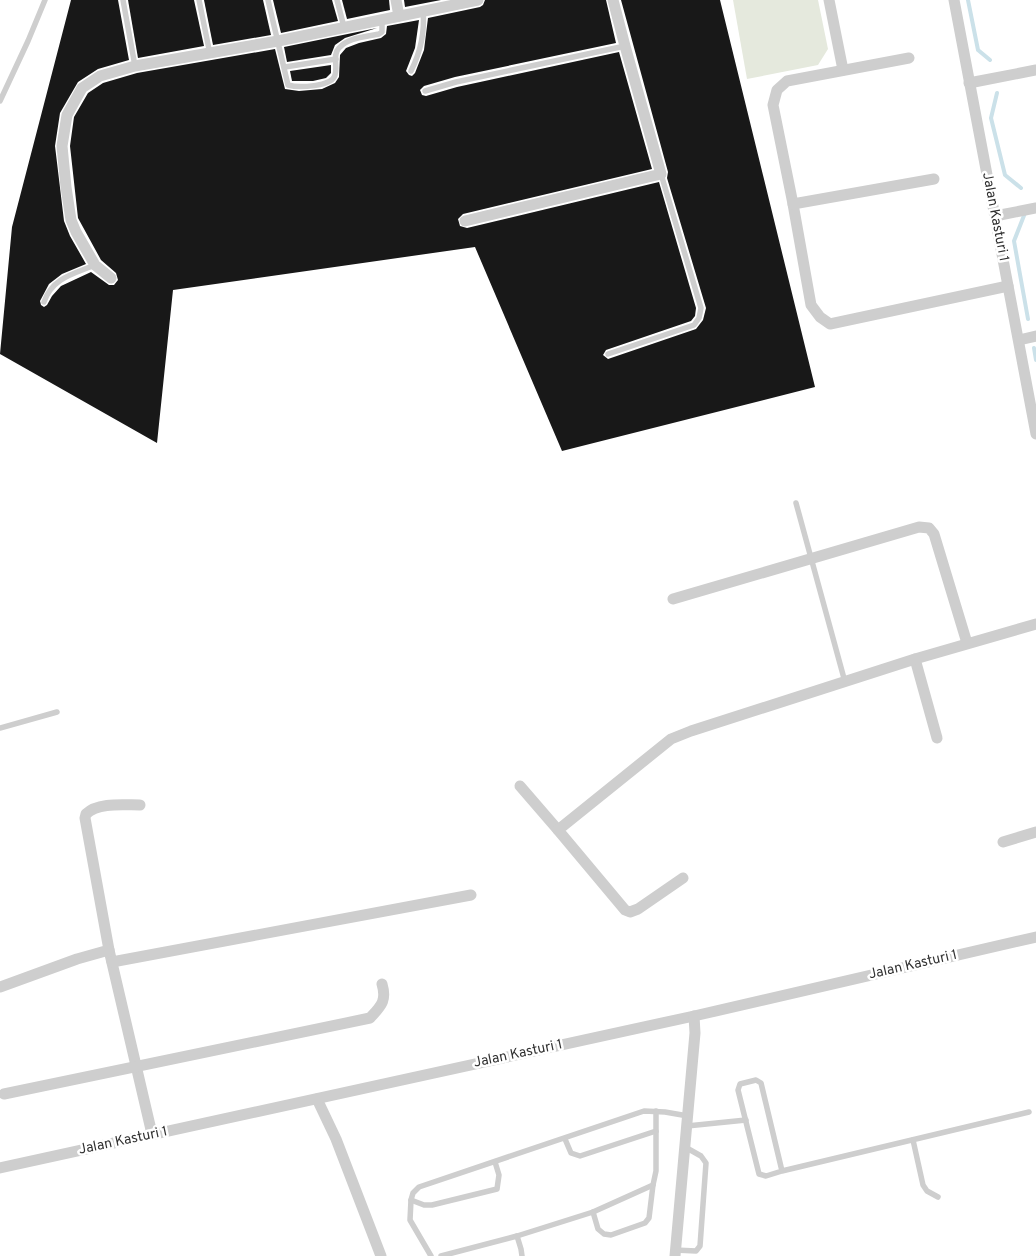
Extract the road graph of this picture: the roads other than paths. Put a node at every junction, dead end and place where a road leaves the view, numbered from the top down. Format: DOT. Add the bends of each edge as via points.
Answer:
graph roads {
  1 [pos="45,0"];
  2 [pos="123,0"];
  3 [pos="199,0"];
  4 [pos="268,0"];
  5 [pos="338,0"];
  6 [pos="396,0"];
  7 [pos="473,0"];
  8 [pos="613,0"];
  9 [pos="829,0"];
  10 [pos="954,0"];
  11 [pos="423,11"];
  12 [pos="399,16"];
  13 [pos="382,19"];
  14 [pos="344,27"];
  15 [pos="278,40"];
  16 [pos="625,46"];
  17 [pos="210,54"];
  18 [pos="910,58"];
  19 [pos="336,59"];
  20 [pos="135,66"];
  21 [pos="285,67"];
  22 [pos="843,70"];
  23 [pos="1036,70"];
  24 [pos="411,71"];
  25 [pos="969,83"];
  26 [pos="424,91"];
  27 [pos="0,101"];
  28 [pos="661,174"];
  29 [pos="934,179"];
  30 [pos="793,204"];
  31 [pos="1036,208"];
  32 [pos="995,216"];
  33 [pos="465,221"];
  34 [pos="95,265"];
  35 [pos="111,278"];
  36 [pos="1008,286"];
  37 [pos="44,302"];
  38 [pos="1036,336"];
  39 [pos="1019,340"];
  40 [pos="608,354"];
  41 [pos="1036,434"];
  42 [pos="796,503"];
  43 [pos="810,558"];
  44 [pos="673,599"];
  45 [pos="1036,624"];
  46 [pos="967,643"];
  47 [pos="915,660"];
  48 [pos="845,682"];
  49 [pos="57,712"];
  50 [pos="0,728"];
  51 [pos="938,738"];
  52 [pos="520,786"];
  53 [pos="140,805"];
  54 [pos="558,830"];
  55 [pos="1036,832"];
  56 [pos="1003,842"];
  57 [pos="683,878"];
  58 [pos="471,894"];
  59 [pos="1036,937"];
  60 [pos="110,956"];
  61 [pos="382,984"];
  62 [pos="0,987"];
  63 [pos="694,1016"];
  64 [pos="136,1067"];
  65 [pos="4,1094"];
  66 [pos="318,1099"];
  67 [pos="656,1111"];
  68 [pos="1029,1112"];
  69 [pos="746,1120"];
  70 [pos="687,1121"];
  71 [pos="656,1131"];
  72 [pos="152,1134"];
  73 [pos="565,1139"];
  74 [pos="913,1140"];
  75 [pos="685,1147"];
  76 [pos="495,1162"];
  77 [pos="0,1168"];
  78 [pos="782,1171"];
  79 [pos="653,1185"];
  80 [pos="938,1197"];
  81 [pos="411,1200"];
  82 [pos="593,1212"];
  83 [pos="517,1236"];
  84 [pos="675,1253"];
  85 [pos="381,1256"];
  86 [pos="431,1256"];
  87 [pos="441,1256"];
  88 [pos="522,1256"];
  1 -- 27 [label="lane"];
  2 -- 20 [label="lane"];
  3 -- 17 [label="lane"];
  4 -- 15 [label="lane"];
  5 -- 14 [label="lane"];
  6 -- 12 [label="street"];
  7 -- 11 [label="street"];
  8 -- 16 [label="street"];
  9 -- 22 [label="street"];
  10 -- 25 [label="street, Jalan Kasturi 1"];
  11 -- 12 [label="street"];
  11 -- 24 [label="lane" via="425,29 418,58"];
  12 -- 13 [label="street"];
  13 -- 14 [label="street"];
  13 -- 19 [label="lane" via="382,32 347,42 338,49"];
  14 -- 15 [label="street"];
  15 -- 17 [label="street"];
  15 -- 21 [label="lane"];
  16 -- 26 [label="lane"];
  16 -- 28 [label="street"];
  17 -- 20 [label="street"];
  18 -- 22 [label="street"];
  19 -- 21 [label="lane"];
  19 -- 21 [label="lane" via="335,75 326,84 288,85"];
  20 -- 34 [label="street" via="100,76 82,88 67,115 62,146 71,220"];
  22 -- 30 [label="street" via="787,81 777,90 773,105"];
  23 -- 25 [label="street"];
  25 -- 32 [label="street, Jalan Kasturi 1"];
  28 -- 33 [label="street"];
  28 -- 40 [label="lane" via="701,308 699,318 694,325"];
  29 -- 30 [label="street"];
  30 -- 36 [label="street" via="811,305 830,324"];
  31 -- 32 [label="street"];
  32 -- 36 [label="street, Jalan Kasturi 1"];
  34 -- 35 [label="street"];
  34 -- 37 [label="lane" via="54,284"];
  36 -- 39 [label="street, Jalan Kasturi 1"];
  38 -- 39 [label="street"];
  39 -- 41 [label="street, Jalan Kasturi 1"];
  42 -- 43 [label="lane"];
  43 -- 44 [label="street"];
  43 -- 46 [label="street" via="919,527 929,528 934,534"];
  43 -- 48 [label="lane"];
  45 -- 46 [label="street"];
  46 -- 47 [label="street"];
  47 -- 48 [label="street"];
  47 -- 51 [label="street"];
  48 -- 54 [label="street" via="670,739"];
  49 -- 50 [label="lane"];
  52 -- 54 [label="street"];
  53 -- 60 [label="street" via="102,807 86,814"];
  54 -- 57 [label="street" via="630,912"];
  55 -- 56 [label="street"];
  58 -- 60 [label="street"];
  59 -- 63 [label="street, Jalan Kasturi 1"];
  60 -- 62 [label="street" via="77,959"];
  60 -- 64 [label="street"];
  61 -- 64 [label="street" via="385,996 380,1008 370,1018"];
  63 -- 66 [label="street, Jalan Kasturi 1"];
  63 -- 70 [label="street"];
  64 -- 65 [label="street"];
  64 -- 72 [label="street"];
  66 -- 72 [label="street, Jalan Kasturi 1"];
  66 -- 85 [label="street"];
  67 -- 70 [label="lane"];
  67 -- 71 [label="lane"];
  67 -- 73 [label="lane" via="644,1111"];
  68 -- 74 [label="lane"];
  69 -- 70 [label="lane"];
  69 -- 78 [label="lane" via="759,1174 766,1176"];
  69 -- 78 [label="lane" via="738,1086 756,1080 761,1083"];
  70 -- 75 [label="street"];
  71 -- 73 [label="lane" via="580,1156 571,1153"];
  71 -- 79 [label="lane"];
  72 -- 77 [label="street, Jalan Kasturi 1"];
  73 -- 76 [label="lane"];
  74 -- 78 [label="lane"];
  74 -- 80 [label="lane" via="923,1185"];
  75 -- 84 [label="street"];
  75 -- 84 [label="lane" via="701,1156 706,1163 700,1246 696,1252"];
  76 -- 81 [label="lane" via="419,1187"];
  76 -- 81 [label="lane" via="499,1175 497,1189 432,1205"];
  79 -- 82 [label="lane"];
  79 -- 82 [label="lane" via="649,1218 645,1224 611,1235 604,1234 598,1229"];
  81 -- 86 [label="lane" via="410,1220"];
  82 -- 83 [label="lane"];
  83 -- 87 [label="lane"];
  83 -- 88 [label="lane"];
}
